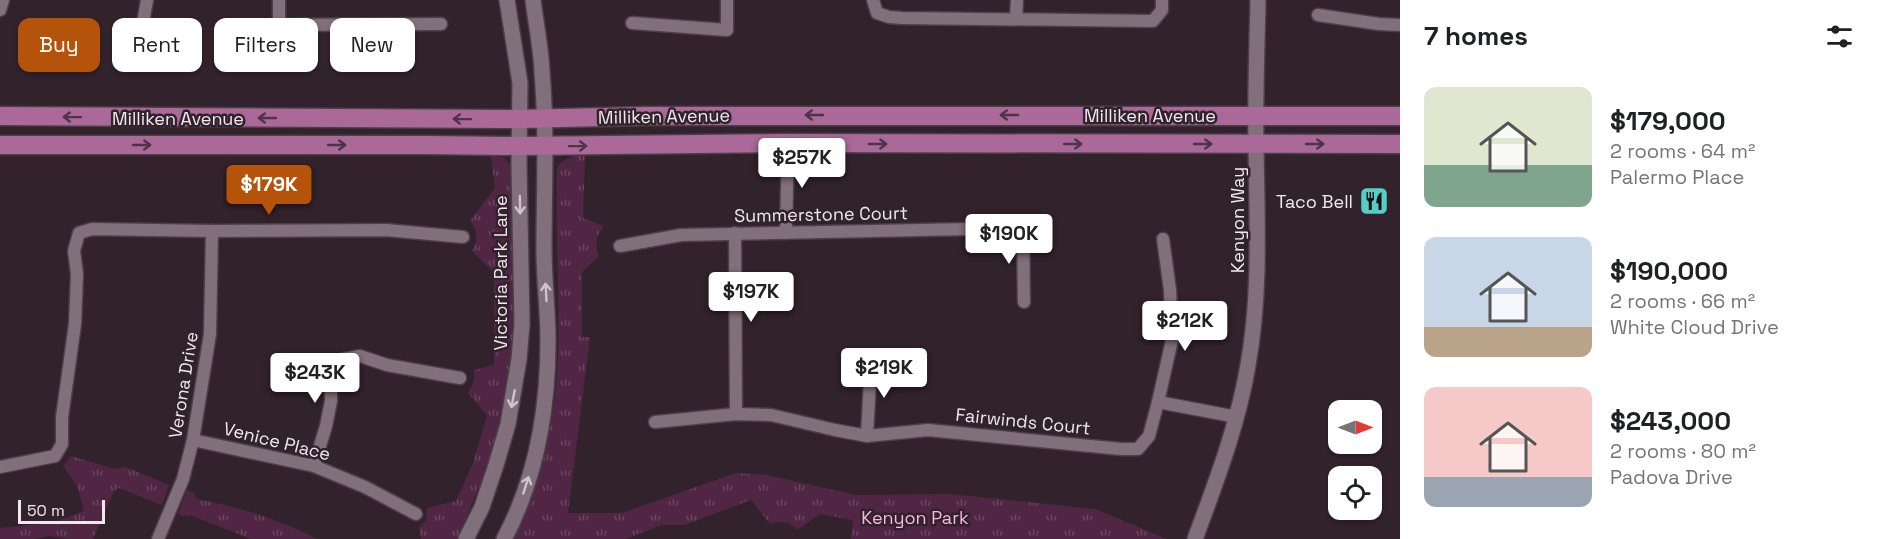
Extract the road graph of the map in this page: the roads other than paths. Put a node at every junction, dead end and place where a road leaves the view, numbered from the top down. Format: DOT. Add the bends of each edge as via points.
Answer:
graph roads {
  1 [pos="3,0"];
  2 [pos="147,0"];
  3 [pos="279,0"];
  4 [pos="507,0"];
  5 [pos="533,0"];
  6 [pos="727,0"];
  7 [pos="873,0"];
  8 [pos="1017,0"];
  9 [pos="1162,0"];
  10 [pos="1258,0"];
  11 [pos="0,10"];
  12 [pos="1318,15"];
  13 [pos="144,18"];
  14 [pos="1016,18"];
  15 [pos="632,23"];
  16 [pos="441,24"];
  17 [pos="1400,25"];
  18 [pos="1256,115"];
  19 [pos="0,116"];
  20 [pos="1400,116"];
  21 [pos="544,118"];
  22 [pos="520,119"];
  23 [pos="788,143"];
  24 [pos="1256,144"];
  25 [pos="1400,144"];
  26 [pos="0,146"];
  27 [pos="520,146"];
  28 [pos="544,146"];
  29 [pos="212,231"];
  30 [pos="735,234"];
  31 [pos="786,234"];
  32 [pos="463,237"];
  33 [pos="1164,239"];
  34 [pos="620,246"];
  35 [pos="1024,302"];
  36 [pos="871,361"];
  37 [pos="460,378"];
  38 [pos="1158,402"];
  39 [pos="736,414"];
  40 [pos="1237,417"];
  41 [pos="655,422"];
  42 [pos="867,436"];
  43 [pos="192,440"];
  44 [pos="314,466"];
  45 [pos="0,467"];
  46 [pos="416,514"];
  47 [pos="158,539"];
  48 [pos="466,539"];
  49 [pos="504,539"];
  50 [pos="1195,539"];
  1 -- 11 [label="street"];
  2 -- 13 [label="street"];
  3 -- 16 [label="street" via="279,25"];
  4 -- 22 [label="street, Victoria Park Lane" via="520,83"];
  5 -- 21 [label="street"];
  6 -- 15 [label="street" via="727,30"];
  7 -- 14 [label="street" via="877,13 889,17"];
  8 -- 14 [label="street"];
  9 -- 14 [label="street" via="1162,10 1153,21"];
  10 -- 18 [label="street, Kenyon Way"];
  12 -- 17 [label="street"];
  18 -- 20 [label="main road, Milliken Avenue"];
  18 -- 21 [label="main road, Milliken Avenue, one-way"];
  18 -- 24 [label="street, Kenyon Way"];
  22 -- 19 [label="main road, Milliken Avenue, one-way"];
  21 -- 22 [label="main road, Milliken Avenue"];
  21 -- 28 [label="street"];
  22 -- 27 [label="street, Victoria Park Lane"];
  23 -- 24 [label="main road, Milliken Avenue, one-way"];
  28 -- 23 [label="main road, Milliken Avenue, one-way"];
  23 -- 31 [label="street"];
  24 -- 25 [label="main road, Milliken Avenue, one-way"];
  24 -- 40 [label="street, Kenyon Way" via="1255,307"];
  26 -- 27 [label="main road, Milliken Avenue, one-way"];
  27 -- 28 [label="main road, Milliken Avenue"];
  27 -- 48 [label="street, Victoria Park Lane, one-way" via="519,359 508,424 496,465"];
  49 -- 28 [label="street, one-way" via="531,469 546,392"];
  29 -- 32 [label="street" via="386,230"];
  29 -- 43 [label="street, Verona Drive" via="210,334"];
  29 -- 45 [label="street" via="92,229 79,233 74,251 75,324 62,444 55,456"];
  30 -- 31 [label="street, Summerstone Court"];
  30 -- 34 [label="street, Summerstone Court" via="681,235"];
  30 -- 39 [label="street"];
  31 -- 35 [label="street, Summerstone Court" via="1023,228"];
  33 -- 38 [label="street" via="1172,340"];
  36 -- 42 [label="street"];
  37 -- 44 [label="street" via="395,367 360,356 344,360 331,375 328,418"];
  38 -- 40 [label="street"];
  38 -- 42 [label="street, Fairwinds Court" via="1149,436 1138,449 928,430"];
  39 -- 41 [label="street, Fairwinds Court"];
  39 -- 42 [label="street, Fairwinds Court" via="771,415"];
  40 -- 50 [label="street, Kenyon Way"];
  43 -- 44 [label="street, Venice Place"];
  43 -- 47 [label="street, Verona Drive" via="183,479"];
  44 -- 46 [label="street, Venice Place"];
}
